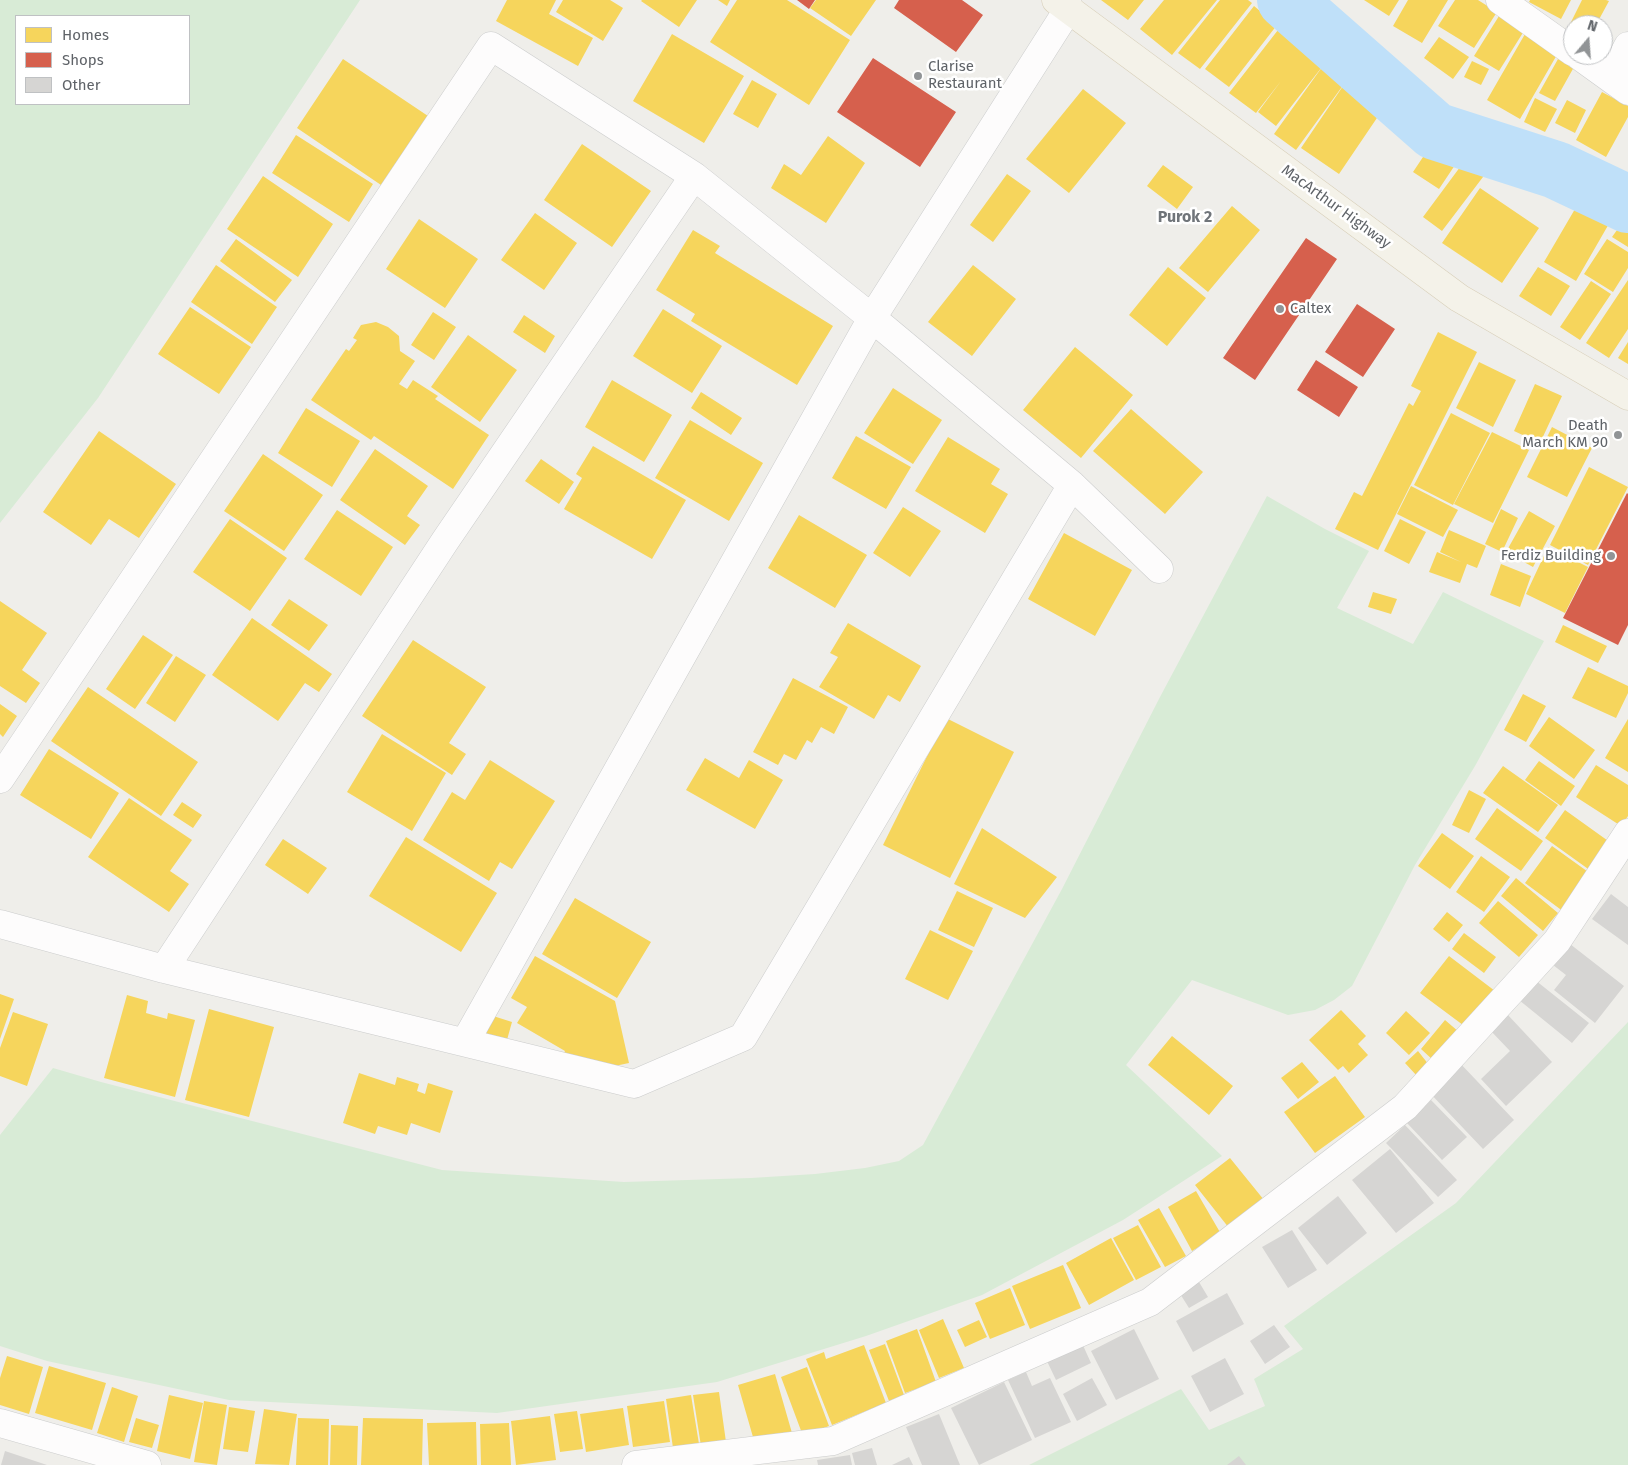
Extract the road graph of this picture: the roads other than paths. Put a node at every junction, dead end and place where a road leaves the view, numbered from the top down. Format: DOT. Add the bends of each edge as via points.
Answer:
graph roads {
  1 [pos="1500,0"];
  2 [pos="1062,4"];
  3 [pos="1563,45"];
  4 [pos="1628,46"];
  5 [pos="1592,65"];
  6 [pos="1620,85"];
  7 [pos="694,176"];
  8 [pos="872,318"];
  9 [pos="1628,396"];
  10 [pos="1072,485"];
  11 [pos="1159,569"];
  12 [pos="0,779"];
  13 [pos="1628,833"];
  14 [pos="0,924"];
  15 [pos="164,969"];
  16 [pos="464,1042"];
  17 [pos="0,1423"];
  18 [pos="147,1465"];
  19 [pos="636,1465"];
  1 -- 3 [label="street"];
  2 -- 8 [label="street"];
  2 -- 9 [label="main road, MacArthur Highway" via="1459,298"];
  4 -- 6 [label="street"];
  5 -- 6 [label="street"];
  7 -- 8 [label="street"];
  7 -- 12 [label="street" via="491,46"];
  7 -- 15 [label="street" via="445,541"];
  8 -- 10 [label="street"];
  8 -- 16 [label="street"];
  10 -- 11 [label="street"];
  10 -- 16 [label="street" via="743,1037 634,1084"];
  13 -- 19 [label="street" via="1557,941 1405,1107 1150,1302 833,1441"];
  14 -- 15 [label="street"];
  15 -- 16 [label="street"];
  17 -- 18 [label="street"];
}
